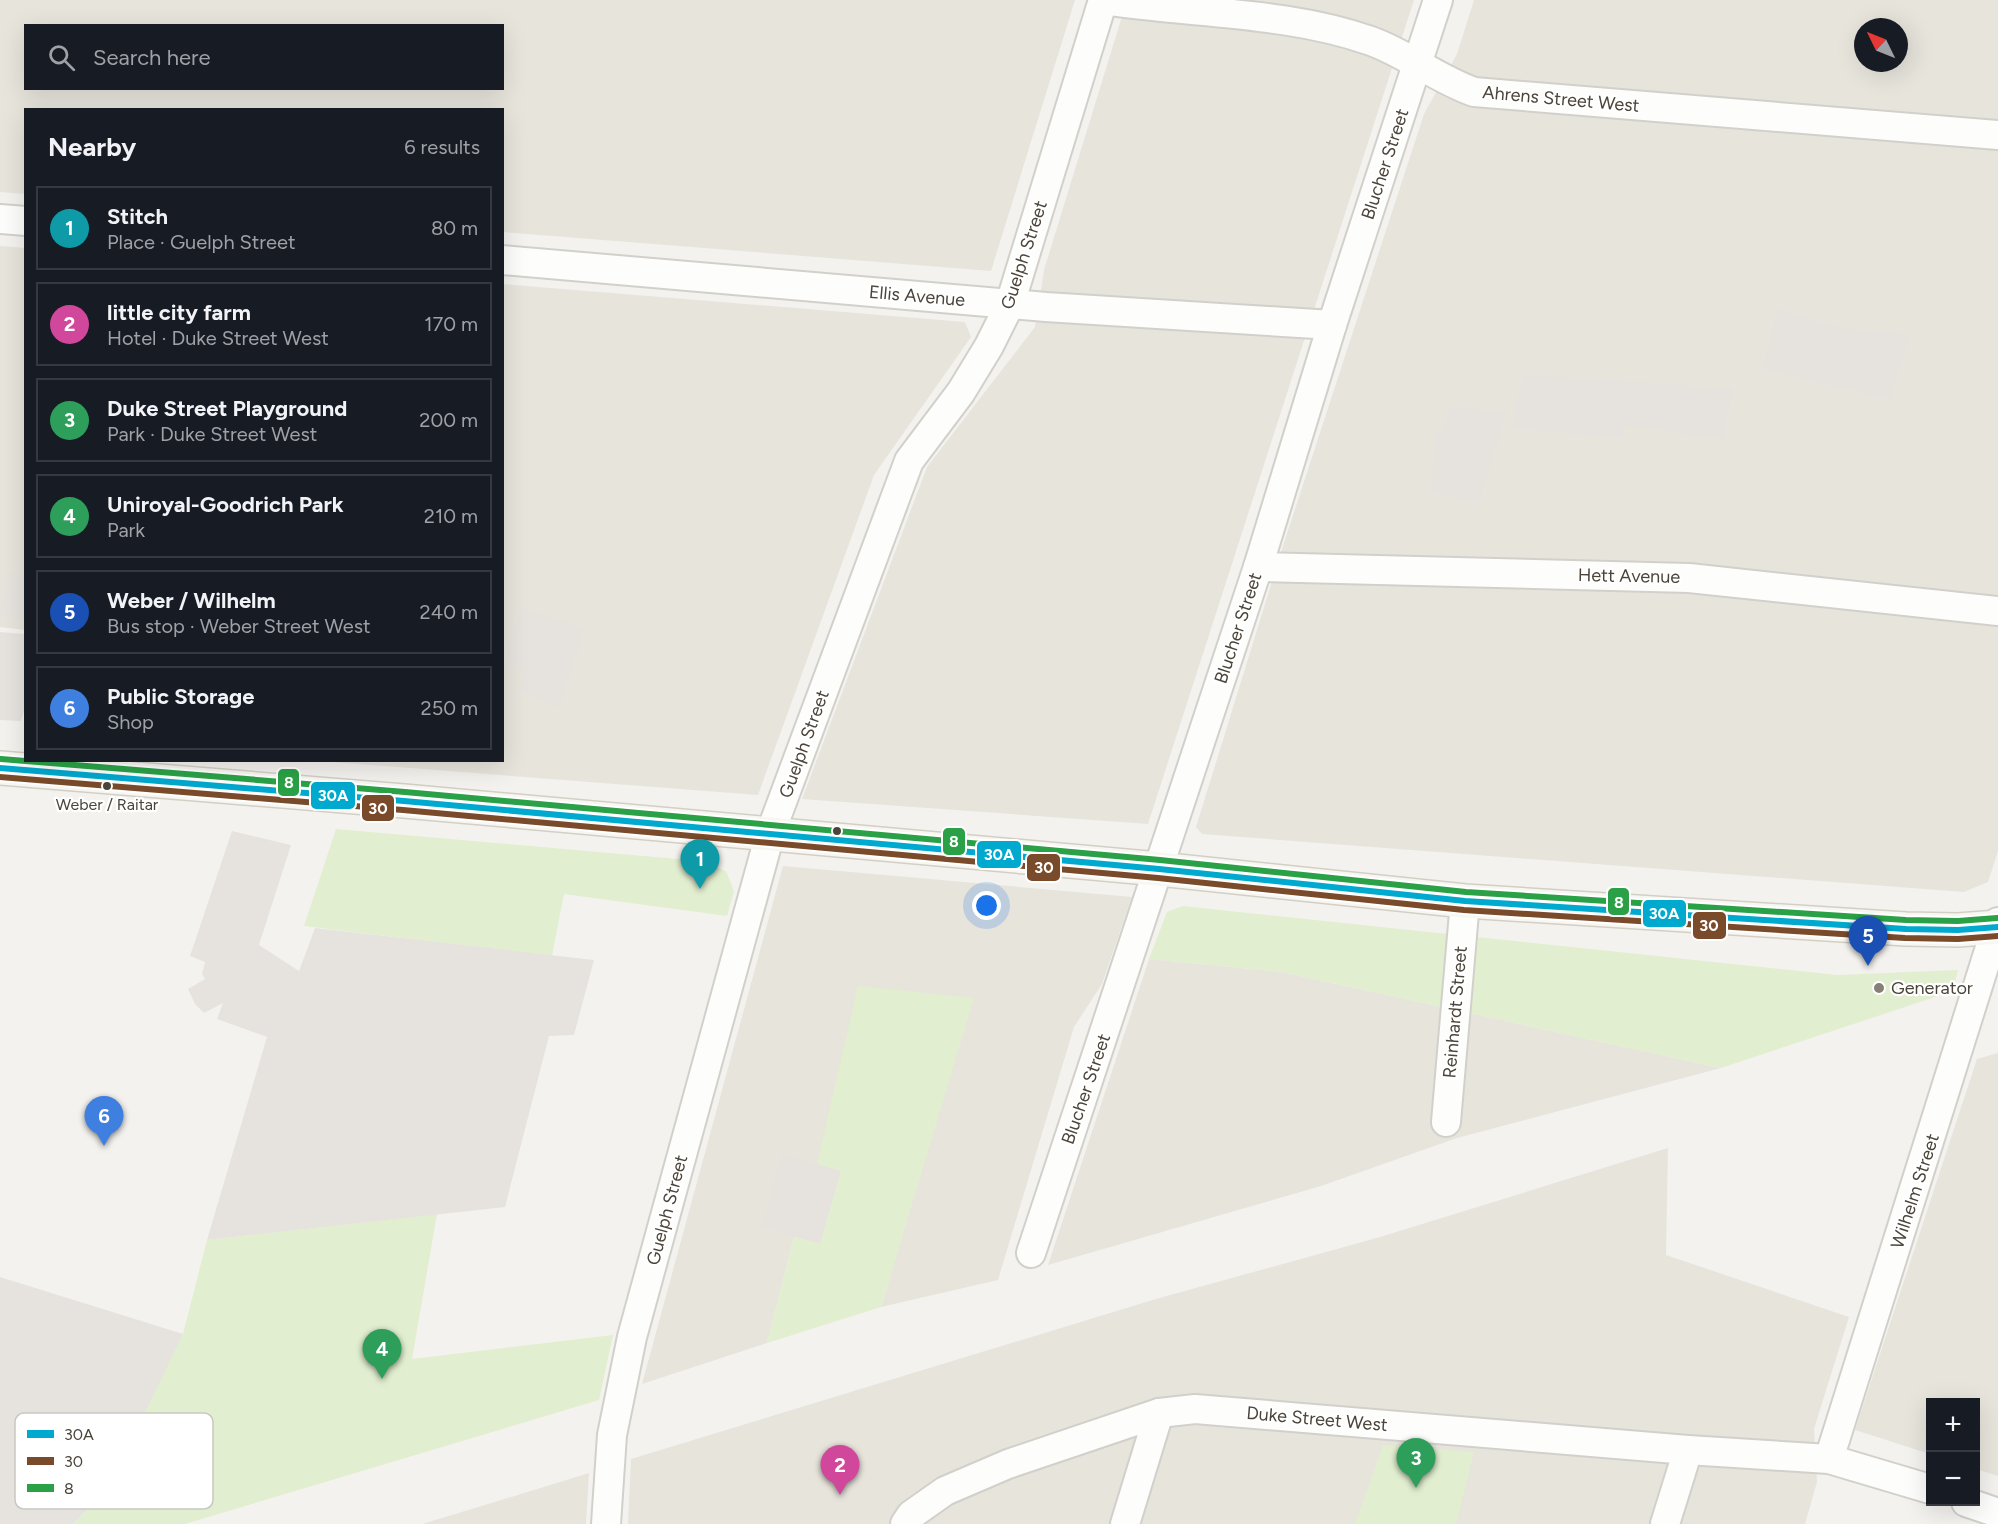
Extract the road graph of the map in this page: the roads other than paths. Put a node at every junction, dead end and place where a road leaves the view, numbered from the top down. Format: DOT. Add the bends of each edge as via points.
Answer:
graph roads {
  1 [pos="1103,0"];
  2 [pos="1438,0"];
  3 [pos="1417,64"];
  4 [pos="1998,135"];
  5 [pos="0,219"];
  6 [pos="24,221"];
  7 [pos="504,260"];
  8 [pos="1010,304"];
  9 [pos="1332,325"];
  10 [pos="1258,567"];
  11 [pos="1998,611"];
  12 [pos="0,768"];
  13 [pos="150,771"];
  14 [pos="770,834"];
  15 [pos="1159,869"];
  16 [pos="1465,902"];
  17 [pos="1997,925"];
  18 [pos="1446,1122"];
  19 [pos="1031,1253"];
  20 [pos="1159,1413"];
  21 [pos="1688,1450"];
  22 [pos="1829,1459"];
  23 [pos="1926,1489"];
  24 [pos="1979,1506"];
  25 [pos="1998,1512"];
  26 [pos="606,1524"];
  27 [pos="905,1524"];
  28 [pos="1125,1524"];
  29 [pos="1665,1524"];
  1 -- 3 [label="street, Ahrens Street West" via="1298,22 1370,41"];
  1 -- 8 [label="street, Guelph Street"];
  2 -- 3 [label="street, Blucher Street"];
  3 -- 4 [label="street, Ahrens Street West" via="1474,92"];
  3 -- 9 [label="street, Blucher Street"];
  5 -- 6 [label="street"];
  7 -- 8 [label="street, Ellis Avenue"];
  8 -- 9 [label="street, Ellis Avenue"];
  8 -- 14 [label="street, Guelph Street" via="961,392 909,461"];
  9 -- 10 [label="street, Blucher Street"];
  10 -- 11 [label="street, Hett Avenue" via="1689,578"];
  10 -- 15 [label="street, Blucher Street"];
  12 -- 13 [label="main road"];
  13 -- 14 [label="main road" via="320,793"];
  14 -- 15 [label="main road"];
  14 -- 26 [label="street, Guelph Street" via="632,1337 612,1435"];
  15 -- 16 [label="main road"];
  15 -- 19 [label="street, Blucher Street"];
  16 -- 17 [label="main road" via="1839,926 1958,930"];
  16 -- 18 [label="street, Reinhardt Street"];
  17 -- 22 [label="street, Wilhelm Street"];
  20 -- 21 [label="street, Duke Street West" via="1195,1409"];
  20 -- 27 [label="street, Duke Street West" via="1008,1464 945,1491 911,1515"];
  20 -- 28 [label="street"];
  21 -- 22 [label="street, Duke Street West"];
  21 -- 29 [label="street"];
  22 -- 23 [label="street, Duke Street West"];
  24 -- 25 [label="street"];
}
